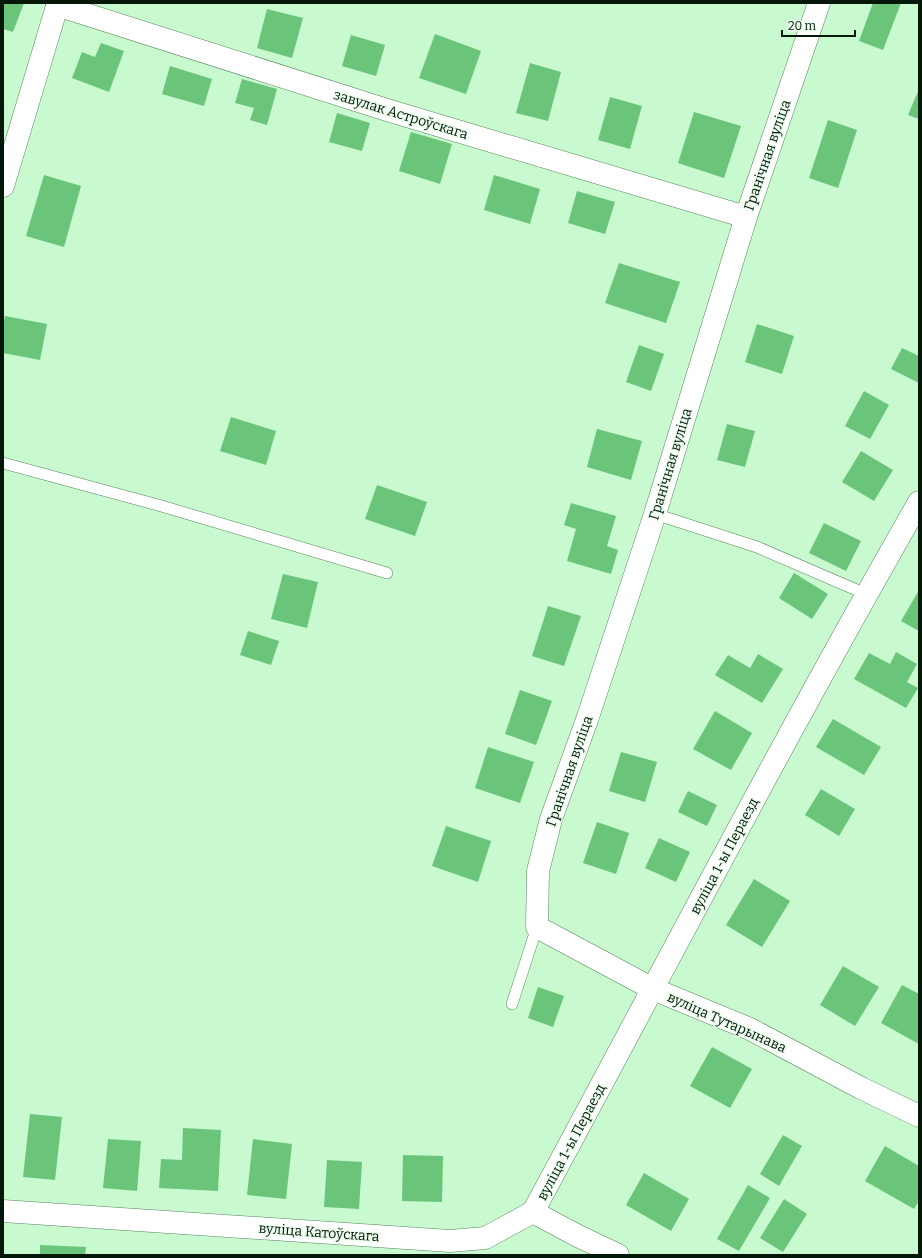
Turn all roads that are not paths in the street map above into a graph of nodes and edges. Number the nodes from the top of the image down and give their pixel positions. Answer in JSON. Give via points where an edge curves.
{"nodes":[{"id":1,"x":819,"y":3,"type":"edge"},
{"id":2,"x":58,"y":4,"type":"edge"},
{"id":3,"x":3,"y":186,"type":"edge"},
{"id":4,"x":746,"y":217,"type":"junction"},
{"id":5,"x":3,"y":463,"type":"edge"},
{"id":6,"x":919,"y":502,"type":"edge"},
{"id":7,"x":655,"y":514,"type":"junction"},
{"id":8,"x":387,"y":574,"type":"dead end"},
{"id":9,"x":866,"y":594,"type":"junction"},
{"id":10,"x":537,"y":927,"type":"junction"},
{"id":11,"x":654,"y":989,"type":"junction"},
{"id":12,"x":512,"y":1004,"type":"dead end"},
{"id":13,"x":919,"y":1116,"type":"edge"},
{"id":14,"x":3,"y":1211,"type":"edge"},
{"id":15,"x":533,"y":1212,"type":"junction"},
{"id":16,"x":618,"y":1255,"type":"edge"}],
"edges":[{"from":1,"to":4,"type":"street","name":"Гранічная вуліца"},
{"from":2,"to":3,"type":"street"},
{"from":2,"to":4,"type":"street","name":"завулак Астроўскага","via":[[387,110]]},
{"from":4,"to":7,"type":"street","name":"Гранічная вуліца"},
{"from":5,"to":8,"type":"lane","via":[[158,505]]},
{"from":6,"to":9,"type":"street","name":"вуліца 1-ы Пераезд"},
{"from":7,"to":9,"type":"lane","via":[[757,547]]},
{"from":7,"to":10,"type":"street","name":"Гранічная вуліца","via":[[588,717],[551,819],[538,870]]},
{"from":9,"to":11,"type":"street","name":"вуліца 1-ы Пераезд"},
{"from":10,"to":11,"type":"street","name":"вуліца Тутарынава"},
{"from":10,"to":12,"type":"lane"},
{"from":11,"to":13,"type":"street","name":"вуліца Тутарынава","via":[[750,1029],[860,1088]]},
{"from":11,"to":15,"type":"street","name":"вуліца 1-ы Пераезд"},
{"from":14,"to":15,"type":"street","name":"вуліца Катоўскага","via":[[450,1241],[485,1238]]},
{"from":15,"to":16,"type":"street"}]}
